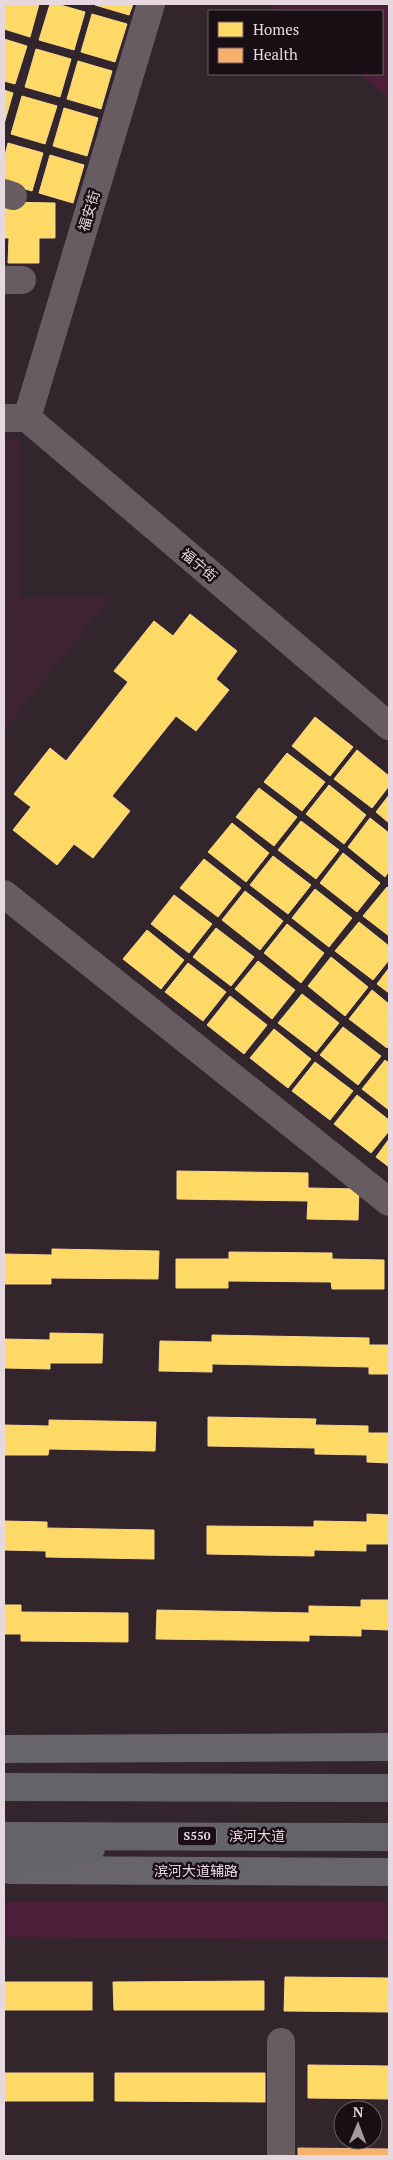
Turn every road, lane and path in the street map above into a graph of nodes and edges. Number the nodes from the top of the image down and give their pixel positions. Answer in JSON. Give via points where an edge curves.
{"nodes":[{"id":1,"x":152,"y":4,"type":"edge"},
{"id":2,"x":15,"y":418,"type":"edge"},
{"id":3,"x":389,"y":726,"type":"edge"},
{"id":4,"x":4,"y":894,"type":"edge"},
{"id":5,"x":389,"y":1202,"type":"edge"},
{"id":6,"x":389,"y":1747,"type":"edge"},
{"id":7,"x":4,"y":1749,"type":"edge"},
{"id":8,"x":4,"y":1787,"type":"edge"},
{"id":9,"x":389,"y":1788,"type":"edge"},
{"id":10,"x":4,"y":1836,"type":"edge"},
{"id":11,"x":175,"y":1836,"type":"junction"},
{"id":12,"x":389,"y":1837,"type":"edge"},
{"id":13,"x":4,"y":1863,"type":"edge"},
{"id":14,"x":4,"y":1870,"type":"edge"},
{"id":15,"x":389,"y":1872,"type":"edge"},
{"id":16,"x":281,"y":2042,"type":"dead end"},
{"id":17,"x":281,"y":2156,"type":"edge"}],
"edges":[{"from":1,"to":2,"type":"street","name":"福安街"},
{"from":2,"to":3,"type":"street","name":"福宁街"},
{"from":4,"to":5,"type":"street"},
{"from":6,"to":7,"type":"main road"},
{"from":8,"to":9,"type":"highway"},
{"from":10,"to":11,"type":"highway","name":"滨河大道","number":"S550"},
{"from":11,"to":12,"type":"highway","name":"滨河大道","number":"S550"},
{"from":11,"to":13,"type":"highway"},
{"from":14,"to":15,"type":"main road","name":"滨河大道辅路"},
{"from":16,"to":17,"type":"street"}]}
